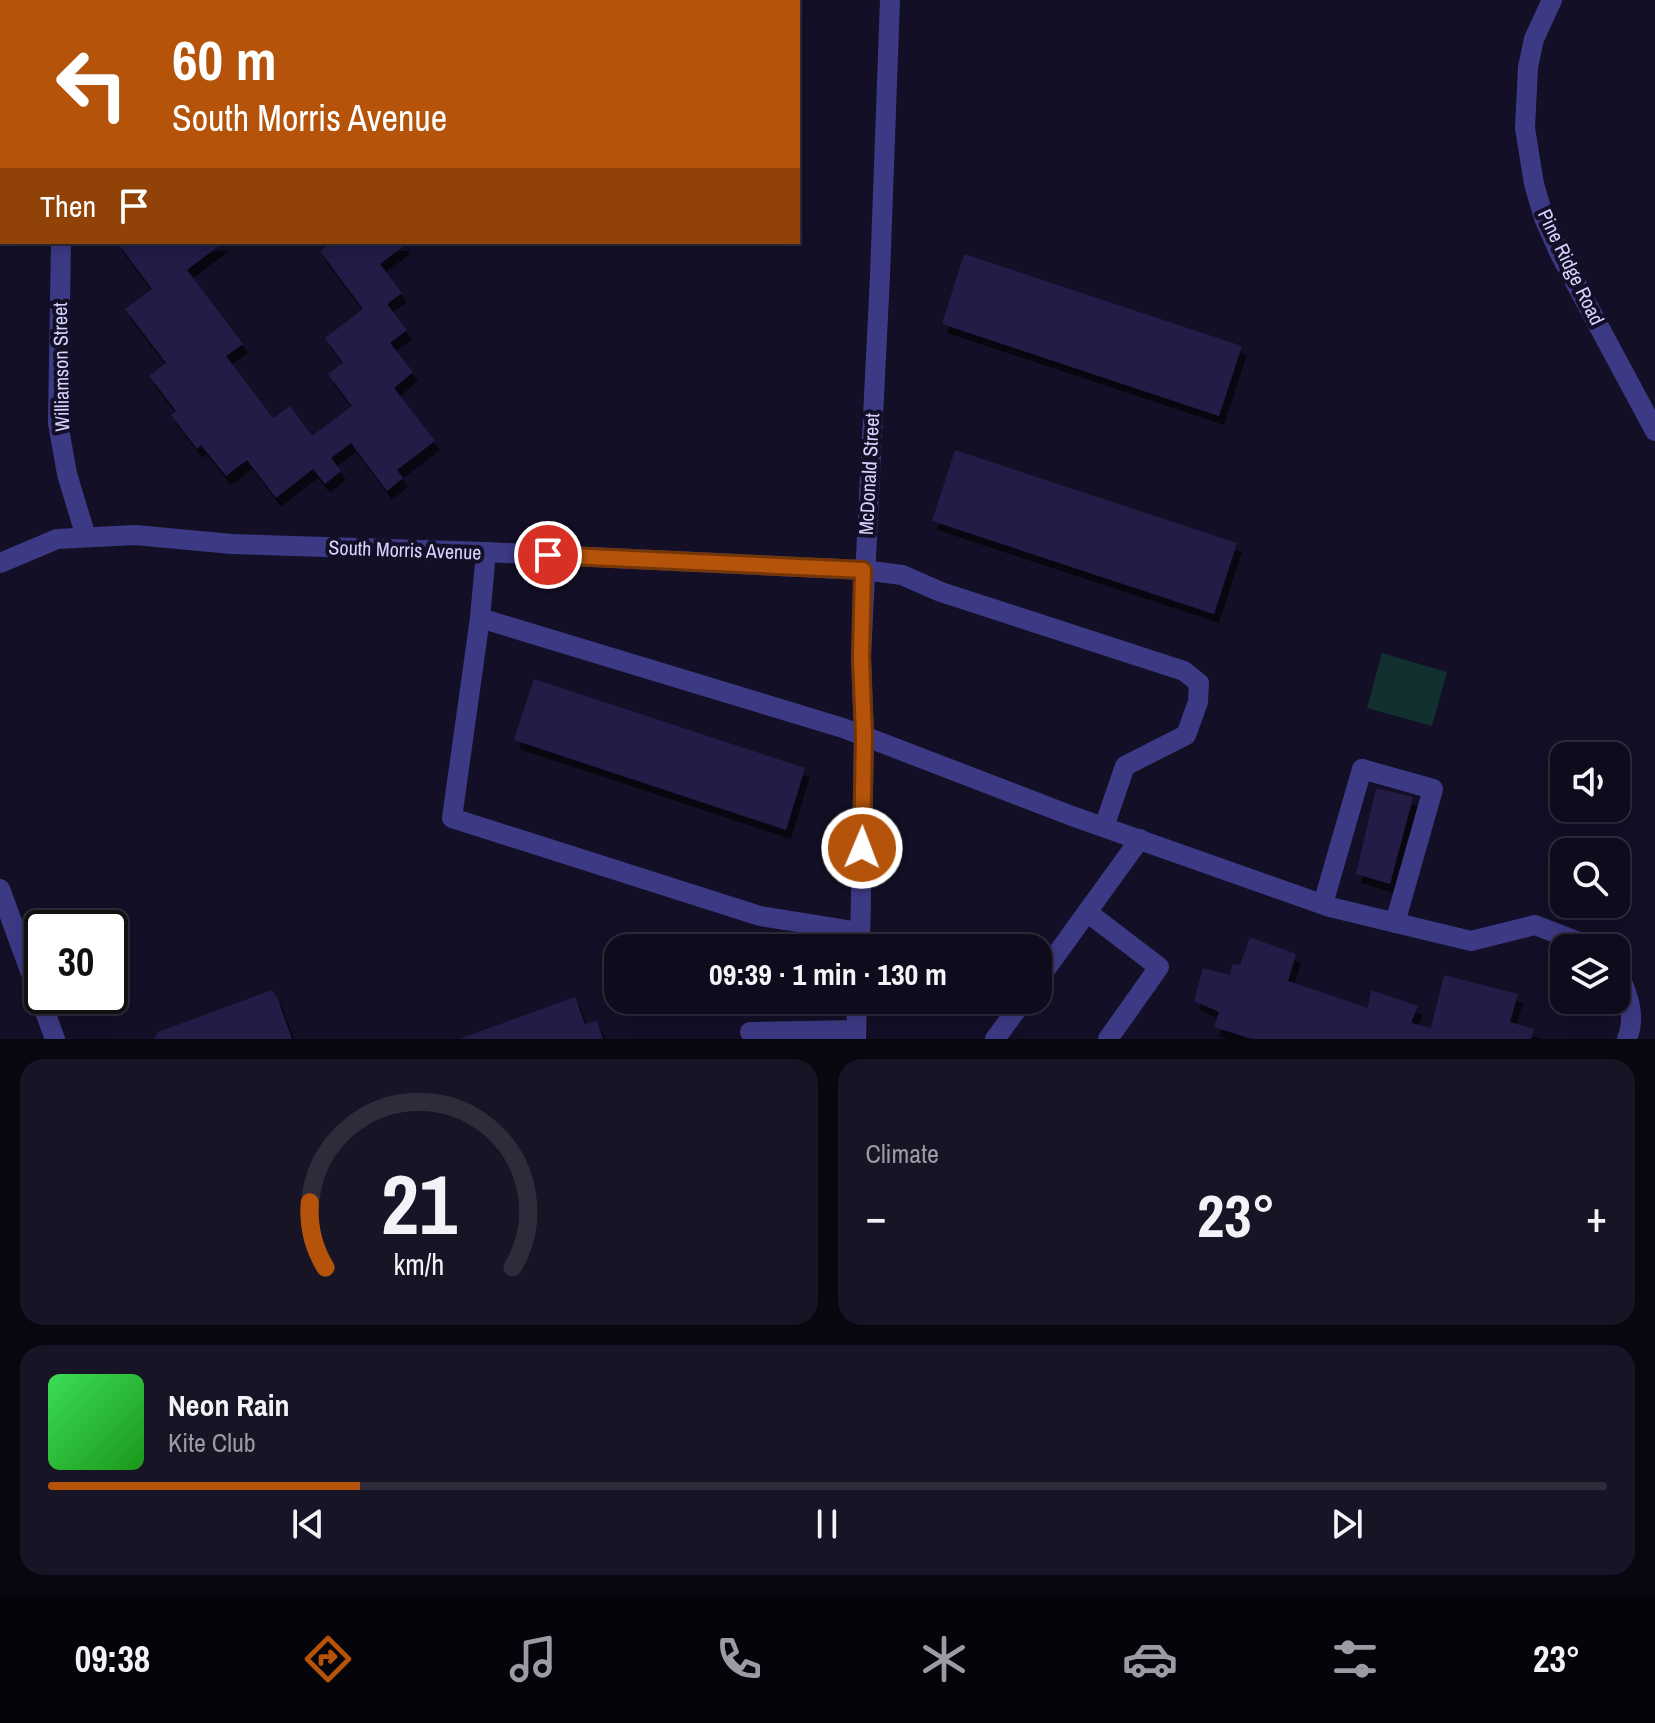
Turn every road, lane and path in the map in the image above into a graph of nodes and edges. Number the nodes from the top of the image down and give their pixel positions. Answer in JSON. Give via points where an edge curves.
{"nodes":[{"id":1,"x":890,"y":0,"type":"edge"},
{"id":2,"x":1548,"y":1,"type":"edge"},
{"id":3,"x":61,"y":244,"type":"edge"},
{"id":4,"x":1655,"y":431,"type":"edge"},
{"id":5,"x":86,"y":537,"type":"junction"},
{"id":6,"x":486,"y":552,"type":"junction"},
{"id":7,"x":0,"y":563,"type":"edge"},
{"id":8,"x":863,"y":570,"type":"junction"},
{"id":9,"x":480,"y":618,"type":"junction"},
{"id":10,"x":864,"y":736,"type":"junction"},
{"id":11,"x":1104,"y":827,"type":"junction"},
{"id":12,"x":1140,"y":839,"type":"junction"},
{"id":13,"x":0,"y":889,"type":"edge"},
{"id":14,"x":1323,"y":904,"type":"junction"},
{"id":15,"x":1087,"y":912,"type":"junction"},
{"id":16,"x":1395,"y":923,"type":"junction"},
{"id":17,"x":835,"y":934,"type":"edge"},
{"id":18,"x":860,"y":934,"type":"edge"},
{"id":19,"x":1558,"y":934,"type":"edge"},
{"id":20,"x":1052,"y":961,"type":"edge"},
{"id":21,"x":1630,"y":1006,"type":"edge"},
{"id":22,"x":857,"y":1014,"type":"edge"},
{"id":23,"x":1014,"y":1014,"type":"edge"},
{"id":24,"x":750,"y":1032,"type":"dead end"},
{"id":25,"x":856,"y":1035,"type":"edge"},
{"id":26,"x":55,"y":1039,"type":"edge"},
{"id":27,"x":995,"y":1039,"type":"edge"},
{"id":28,"x":1108,"y":1039,"type":"edge"},
{"id":29,"x":1627,"y":1039,"type":"edge"}],
"edges":[{"from":1,"to":8,"type":"street","name":"McDonald Street"},
{"from":2,"to":4,"type":"street","name":"Pine Ridge Road","via":[[1528,67],[1525,128],[1534,184],[1560,254]]},
{"from":3,"to":5,"type":"street","name":"Williamson Street","via":[[58,423]]},
{"from":5,"to":6,"type":"street","name":"South Morris Avenue"},
{"from":5,"to":7,"type":"street","name":"South Morris Avenue","via":[[57,539]]},
{"from":6,"to":8,"type":"street","name":"South Morris Avenue"},
{"from":6,"to":9,"type":"street"},
{"from":8,"to":10,"type":"street","name":"McDonald Street"},
{"from":8,"to":11,"type":"street","name":"South Morris Avenue","via":[[902,575],[1184,671],[1199,683],[1186,735],[1125,766]]},
{"from":9,"to":10,"type":"street"},
{"from":9,"to":17,"type":"street","via":[[452,818],[760,916]]},
{"from":10,"to":11,"type":"street"},
{"from":10,"to":18,"type":"street","name":"McDonald Street"},
{"from":11,"to":12,"type":"street"},
{"from":12,"to":14,"type":"street"},
{"from":12,"to":15,"type":"street"},
{"from":13,"to":26,"type":"street"},
{"from":14,"to":16,"type":"street"},
{"from":14,"to":16,"type":"street","via":[[1362,769],[1433,789]]},
{"from":15,"to":20,"type":"street"},
{"from":15,"to":28,"type":"street","via":[[1159,967]]},
{"from":16,"to":19,"type":"street","via":[[1471,941],[1535,925]]},
{"from":21,"to":29,"type":"street","via":[[1633,1024]]},
{"from":22,"to":25,"type":"street"},
{"from":23,"to":27,"type":"street"},
{"from":24,"to":25,"type":"street"}]}
